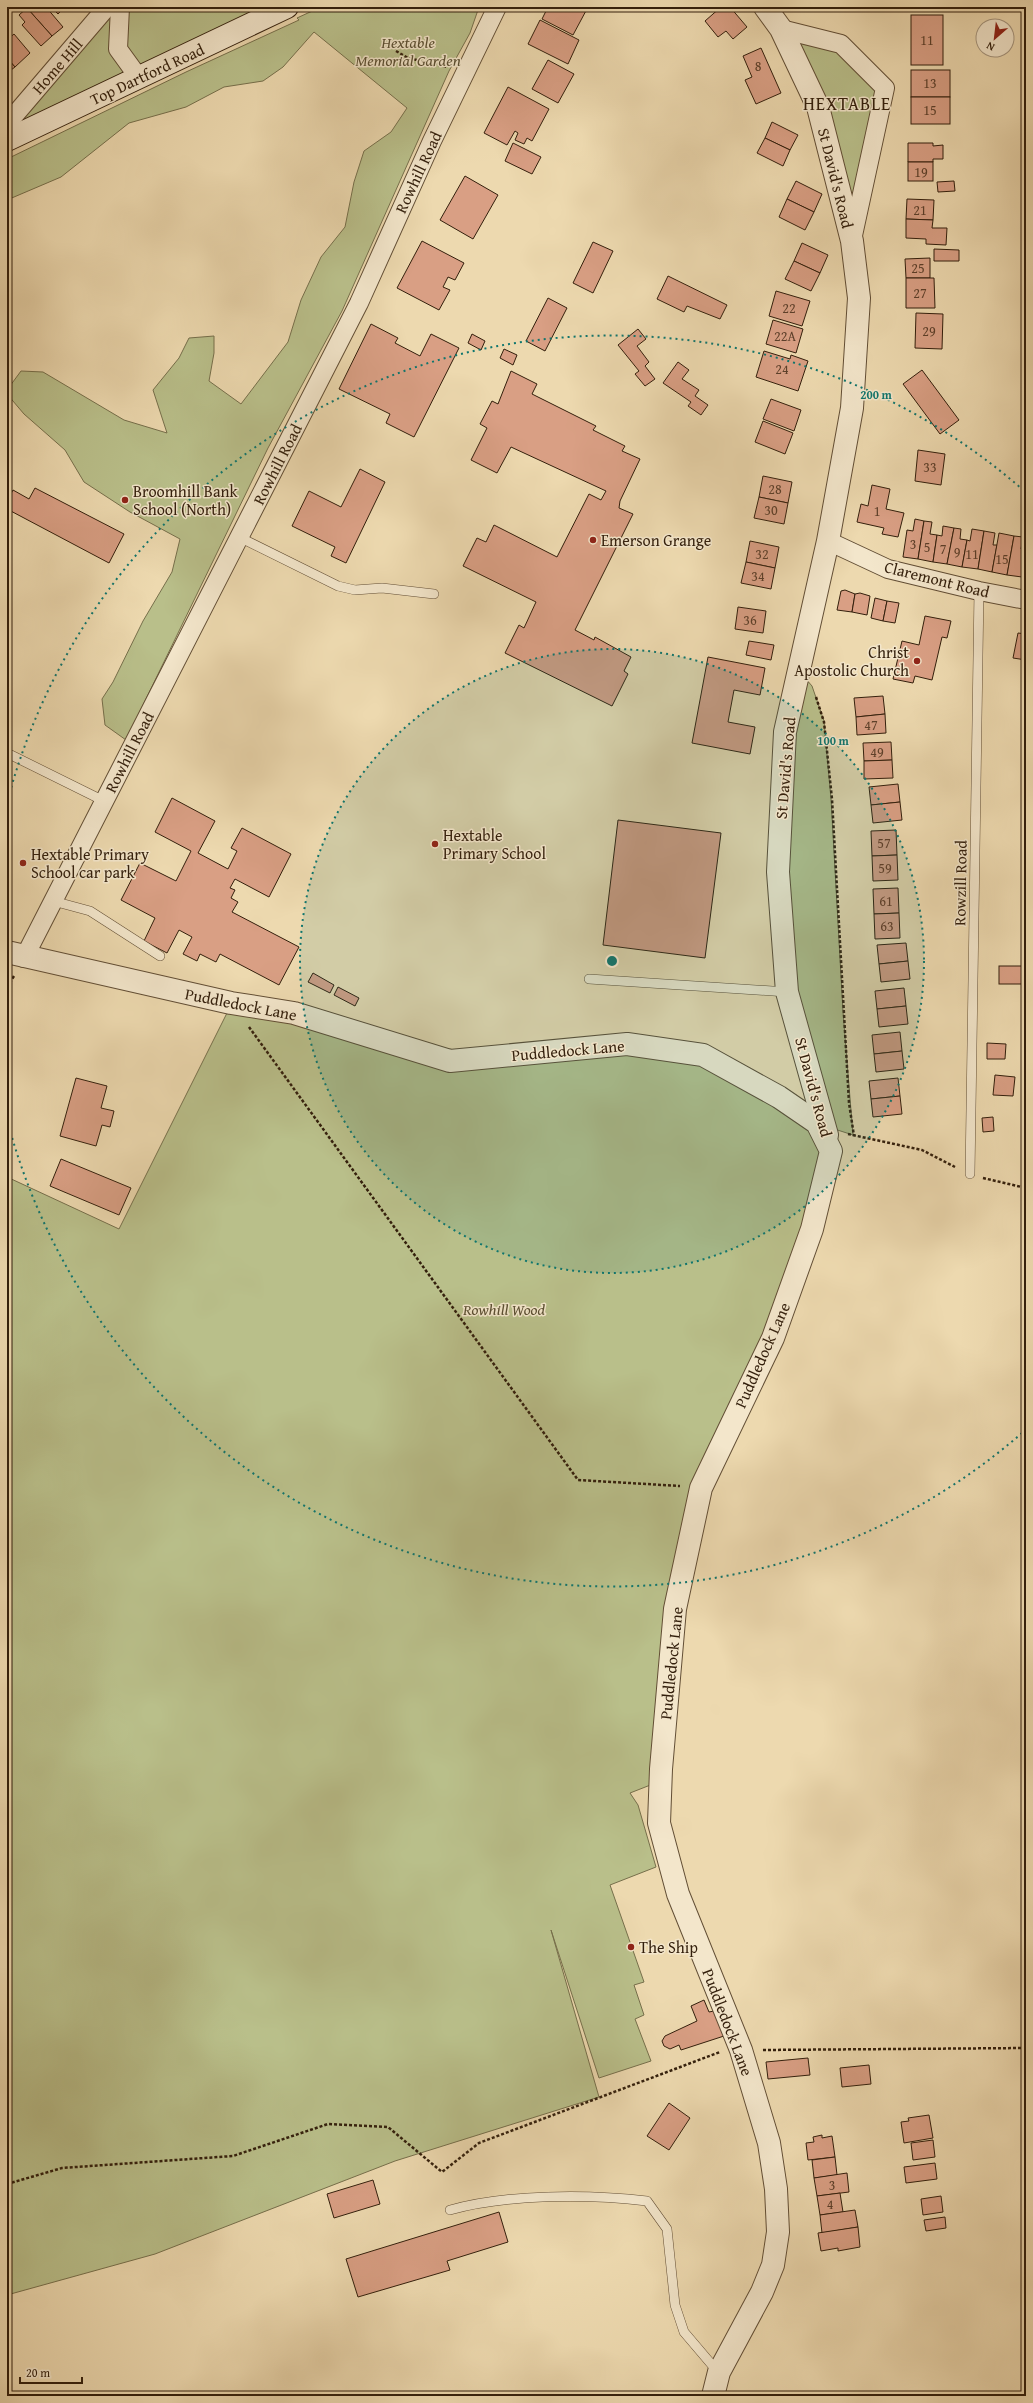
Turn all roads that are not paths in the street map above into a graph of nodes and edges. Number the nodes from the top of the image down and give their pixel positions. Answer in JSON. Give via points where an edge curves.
{"nodes":[{"id":1,"x":107,"y":7,"type":"edge"},
{"id":2,"x":120,"y":7,"type":"edge"},
{"id":3,"x":287,"y":7,"type":"edge"},
{"id":4,"x":497,"y":7,"type":"edge"},
{"id":5,"x":765,"y":7,"type":"edge"},
{"id":6,"x":781,"y":29,"type":"junction"},
{"id":7,"x":139,"y":78,"type":"junction"},
{"id":8,"x":7,"y":124,"type":"edge"},
{"id":9,"x":7,"y":140,"type":"edge"},
{"id":10,"x":852,"y":241,"type":"junction"},
{"id":11,"x":239,"y":537,"type":"junction"},
{"id":12,"x":828,"y":541,"type":"junction"},
{"id":13,"x":980,"y":591,"type":"junction"},
{"id":14,"x":434,"y":594,"type":"dead end"},
{"id":15,"x":1026,"y":600,"type":"edge"},
{"id":16,"x":7,"y":753,"type":"edge"},
{"id":17,"x":104,"y":801,"type":"junction"},
{"id":18,"x":53,"y":900,"type":"junction"},
{"id":19,"x":16,"y":955,"type":"edge"},
{"id":20,"x":160,"y":956,"type":"dead end"},
{"id":21,"x":589,"y":979,"type":"dead end"},
{"id":22,"x":787,"y":992,"type":"junction"},
{"id":23,"x":831,"y":1151,"type":"junction"},
{"id":24,"x":970,"y":1174,"type":"road end"},
{"id":25,"x":450,"y":2210,"type":"dead end"},
{"id":26,"x":719,"y":2372,"type":"junction"},
{"id":27,"x":713,"y":2396,"type":"edge"}],
"edges":[{"from":1,"to":8,"type":"street","name":"Home Hill"},
{"from":2,"to":7,"type":"street","via":[[118,48]]},
{"from":3,"to":7,"type":"street","name":"Top Dartford Road"},
{"from":4,"to":11,"type":"street","name":"Rowhill Road","via":[[358,302]]},
{"from":5,"to":6,"type":"street","name":"St David's Road"},
{"from":6,"to":10,"type":"street","name":"St David's Road","via":[[818,107]]},
{"from":6,"to":10,"type":"street","name":"St David's Road","via":[[841,44],[885,88]]},
{"from":7,"to":9,"type":"street","name":"Top Dartford Road"},
{"from":10,"to":12,"type":"street","name":"St David's Road","via":[[860,298],[853,396]]},
{"from":11,"to":14,"type":"lane","via":[[338,586],[355,590],[388,589]]},
{"from":11,"to":17,"type":"street","name":"Rowhill Road"},
{"from":12,"to":13,"type":"street","name":"Claremont Road","via":[[888,569]]},
{"from":12,"to":22,"type":"street","name":"St David's Road","via":[[785,732],[778,872]]},
{"from":13,"to":15,"type":"street","name":"Claremont Road"},
{"from":13,"to":24,"type":"lane","name":"Rowzill Road"},
{"from":16,"to":17,"type":"lane"},
{"from":17,"to":18,"type":"street","name":"Rowhill Road"},
{"from":18,"to":19,"type":"street","name":"Rowhill Road"},
{"from":18,"to":20,"type":"lane","via":[[90,911]]},
{"from":19,"to":23,"type":"street","name":"Puddledock Lane","via":[[231,1003],[294,1013],[450,1061],[627,1044],[703,1055],[779,1097],[817,1122]]},
{"from":21,"to":22,"type":"lane"},
{"from":22,"to":23,"type":"street","name":"St David's Road"},
{"from":23,"to":26,"type":"street","name":"Puddledock Lane","via":[[812,1229],[773,1338],[701,1488],[675,1609],[661,1769],[659,1823],[678,1894],[741,2050],[769,2143],[776,2189],[778,2232],[773,2265],[762,2292]]},
{"from":25,"to":26,"type":"lane","via":[[473,2203],[543,2198],[616,2197],[647,2201],[667,2229],[675,2306],[684,2332]]},
{"from":26,"to":27,"type":"street","name":"Puddledock Lane"}]}
